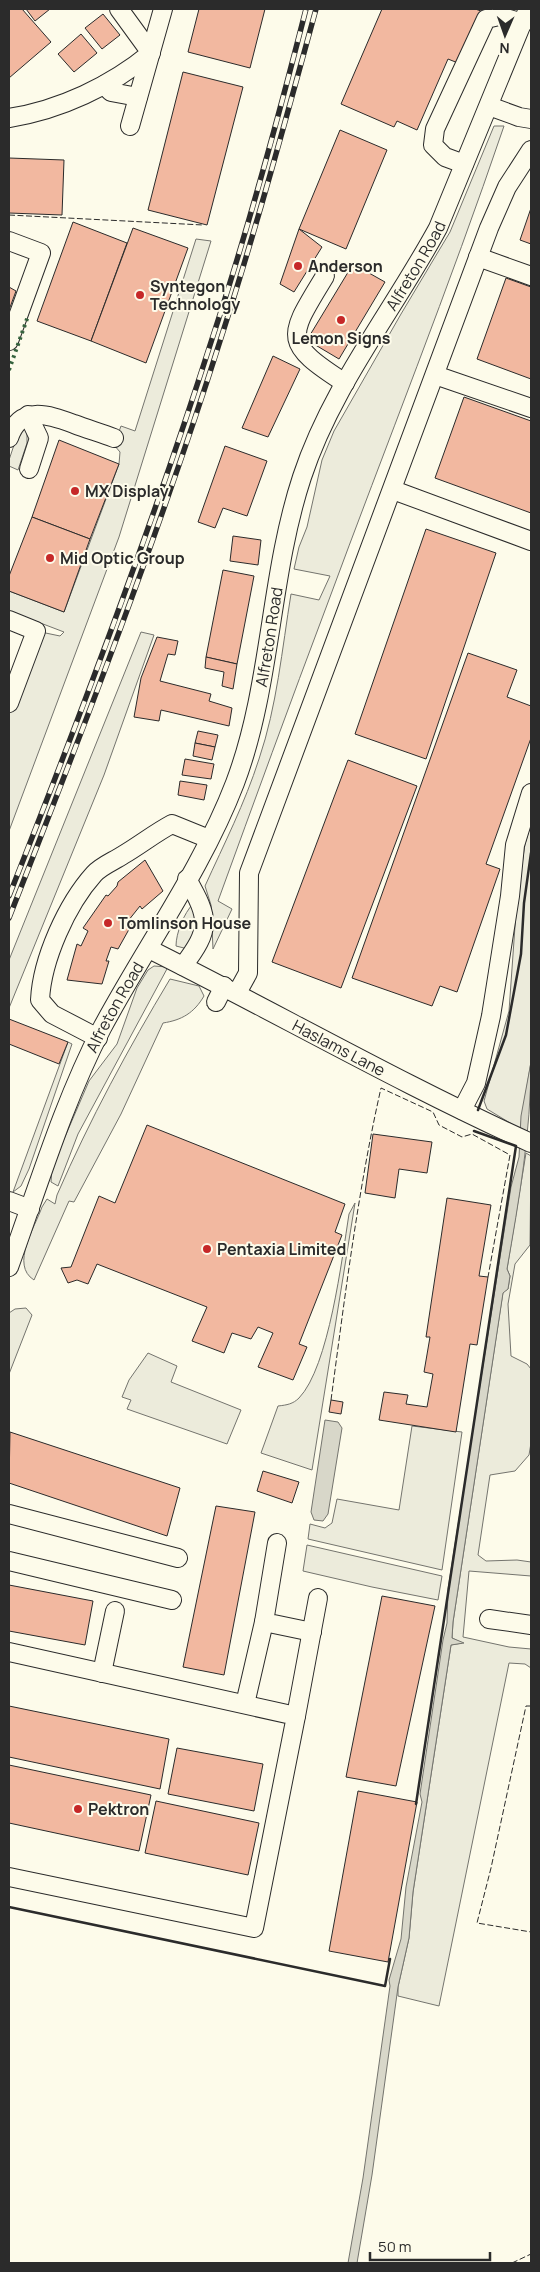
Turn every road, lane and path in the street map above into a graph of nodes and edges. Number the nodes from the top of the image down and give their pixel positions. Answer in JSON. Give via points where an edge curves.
{"nodes":[{"id":1,"x":118,"y":9,"type":"edge"},
{"id":2,"x":163,"y":9,"type":"edge"},
{"id":3,"x":526,"y":16,"type":"edge"},
{"id":4,"x":151,"y":53,"type":"junction"},
{"id":5,"x":104,"y":85,"type":"junction"},
{"id":6,"x":138,"y":97,"type":"junction"},
{"id":7,"x":489,"y":106,"type":"junction"},
{"id":8,"x":9,"y":118,"type":"edge"},
{"id":9,"x":531,"y":119,"type":"edge"},
{"id":10,"x":130,"y":126,"type":"dead end"},
{"id":11,"x":531,"y":150,"type":"edge"},
{"id":12,"x":464,"y":164,"type":"junction"},
{"id":13,"x":9,"y":241,"type":"edge"},
{"id":14,"x":478,"y":257,"type":"junction"},
{"id":15,"x":325,"y":276,"type":"dead end"},
{"id":16,"x":531,"y":276,"type":"edge"},
{"id":17,"x":9,"y":341,"type":"edge"},
{"id":18,"x":436,"y":375,"type":"junction"},
{"id":19,"x":345,"y":383,"type":"junction"},
{"id":20,"x":531,"y":408,"type":"edge"},
{"id":21,"x":28,"y":415,"type":"junction"},
{"id":22,"x":9,"y":438,"type":"edge"},
{"id":23,"x":114,"y":438,"type":"dead end"},
{"id":24,"x":29,"y":469,"type":"dead end"},
{"id":25,"x":393,"y":490,"type":"junction"},
{"id":26,"x":531,"y":541,"type":"edge"},
{"id":27,"x":9,"y":620,"type":"edge"},
{"id":28,"x":9,"y":703,"type":"edge"},
{"id":29,"x":531,"y":793,"type":"edge"},
{"id":30,"x":209,"y":839,"type":"junction"},
{"id":31,"x":187,"y":879,"type":"junction"},
{"id":32,"x":149,"y":949,"type":"junction"},
{"id":33,"x":183,"y":966,"type":"junction"},
{"id":34,"x":230,"y":990,"type":"junction"},
{"id":35,"x":216,"y":1002,"type":"dead end"},
{"id":36,"x":98,"y":1038,"type":"junction"},
{"id":37,"x":462,"y":1110,"type":"junction"},
{"id":38,"x":531,"y":1143,"type":"edge"},
{"id":39,"x":9,"y":1201,"type":"edge"},
{"id":40,"x":30,"y":1209,"type":"junction"},
{"id":41,"x":9,"y":1267,"type":"edge"},
{"id":42,"x":9,"y":1514,"type":"edge"},
{"id":43,"x":277,"y":1543,"type":"dead end"},
{"id":44,"x":178,"y":1558,"type":"dead end"},
{"id":45,"x":9,"y":1561,"type":"edge"},
{"id":46,"x":318,"y":1598,"type":"dead end"},
{"id":47,"x":172,"y":1600,"type":"dead end"},
{"id":48,"x":116,"y":1611,"type":"dead end"},
{"id":49,"x":489,"y":1619,"type":"dead end"},
{"id":50,"x":264,"y":1622,"type":"junction"},
{"id":51,"x":531,"y":1625,"type":"edge"},
{"id":52,"x":312,"y":1632,"type":"junction"},
{"id":53,"x":9,"y":1652,"type":"edge"},
{"id":54,"x":102,"y":1673,"type":"junction"},
{"id":55,"x":245,"y":1704,"type":"junction"},
{"id":56,"x":296,"y":1716,"type":"junction"},
{"id":57,"x":9,"y":1878,"type":"edge"}],
"edges":[{"from":1,"to":4,"type":"street"},
{"from":2,"to":4,"type":"street"},
{"from":3,"to":7,"type":"street","name":"Alfreton Road"},
{"from":3,"to":12,"type":"street","via":[[486,19],[435,129],[432,145],[437,151]]},
{"from":4,"to":5,"type":"street"},
{"from":4,"to":6,"type":"street"},
{"from":5,"to":6,"type":"street","via":[[111,92]]},
{"from":5,"to":8,"type":"street","via":[[75,99]]},
{"from":6,"to":10,"type":"street"},
{"from":7,"to":9,"type":"street"},
{"from":7,"to":12,"type":"street","name":"Alfreton Road"},
{"from":11,"to":14,"type":"street","via":[[508,187]]},
{"from":12,"to":19,"type":"street","name":"Alfreton Road","via":[[438,228]]},
{"from":13,"to":17,"type":"street","via":[[41,253]]},
{"from":14,"to":16,"type":"street"},
{"from":14,"to":18,"type":"street"},
{"from":15,"to":19,"type":"street","via":[[302,314],[296,334],[305,356]]},
{"from":18,"to":20,"type":"street"},
{"from":18,"to":25,"type":"street"},
{"from":19,"to":30,"type":"street","name":"Alfreton Road","via":[[314,442],[302,477],[282,549],[250,740],[235,784]]},
{"from":21,"to":22,"type":"street","via":[[20,420]]},
{"from":21,"to":23,"type":"street","via":[[48,414]]},
{"from":21,"to":24,"type":"street","via":[[39,438]]},
{"from":25,"to":26,"type":"street"},
{"from":25,"to":34,"type":"street","via":[[249,873],[248,973]]},
{"from":27,"to":28,"type":"street","via":[[36,631]]},
{"from":29,"to":37,"type":"street","via":[[515,845],[491,1016],[476,1083]]},
{"from":30,"to":31,"type":"street","name":"Alfreton Road"},
{"from":30,"to":36,"type":"street","via":[[172,824],[95,873],[62,924],[47,964],[40,1000],[52,1014]]},
{"from":31,"to":32,"type":"street","name":"Alfreton Road"},
{"from":31,"to":33,"type":"street","via":[[204,918],[204,933]]},
{"from":32,"to":33,"type":"street","name":"Haslams Lane"},
{"from":32,"to":36,"type":"street","name":"Alfreton Road"},
{"from":33,"to":34,"type":"street","name":"Haslams Lane"},
{"from":34,"to":35,"type":"street"},
{"from":34,"to":37,"type":"street","name":"Haslams Lane"},
{"from":36,"to":40,"type":"street","name":"Alfreton Road","via":[[73,1093]]},
{"from":37,"to":38,"type":"street","name":"Haslams Lane"},
{"from":39,"to":40,"type":"street"},
{"from":40,"to":41,"type":"street","name":"Alfreton Road"},
{"from":42,"to":44,"type":"street"},
{"from":43,"to":50,"type":"street"},
{"from":45,"to":47,"type":"street"},
{"from":46,"to":52,"type":"street"},
{"from":48,"to":54,"type":"street"},
{"from":49,"to":51,"type":"street"},
{"from":50,"to":52,"type":"street"},
{"from":50,"to":55,"type":"street"},
{"from":52,"to":56,"type":"street"},
{"from":53,"to":54,"type":"street"},
{"from":54,"to":55,"type":"street"},
{"from":55,"to":56,"type":"street"},
{"from":56,"to":57,"type":"street","via":[[254,1928]]}]}
